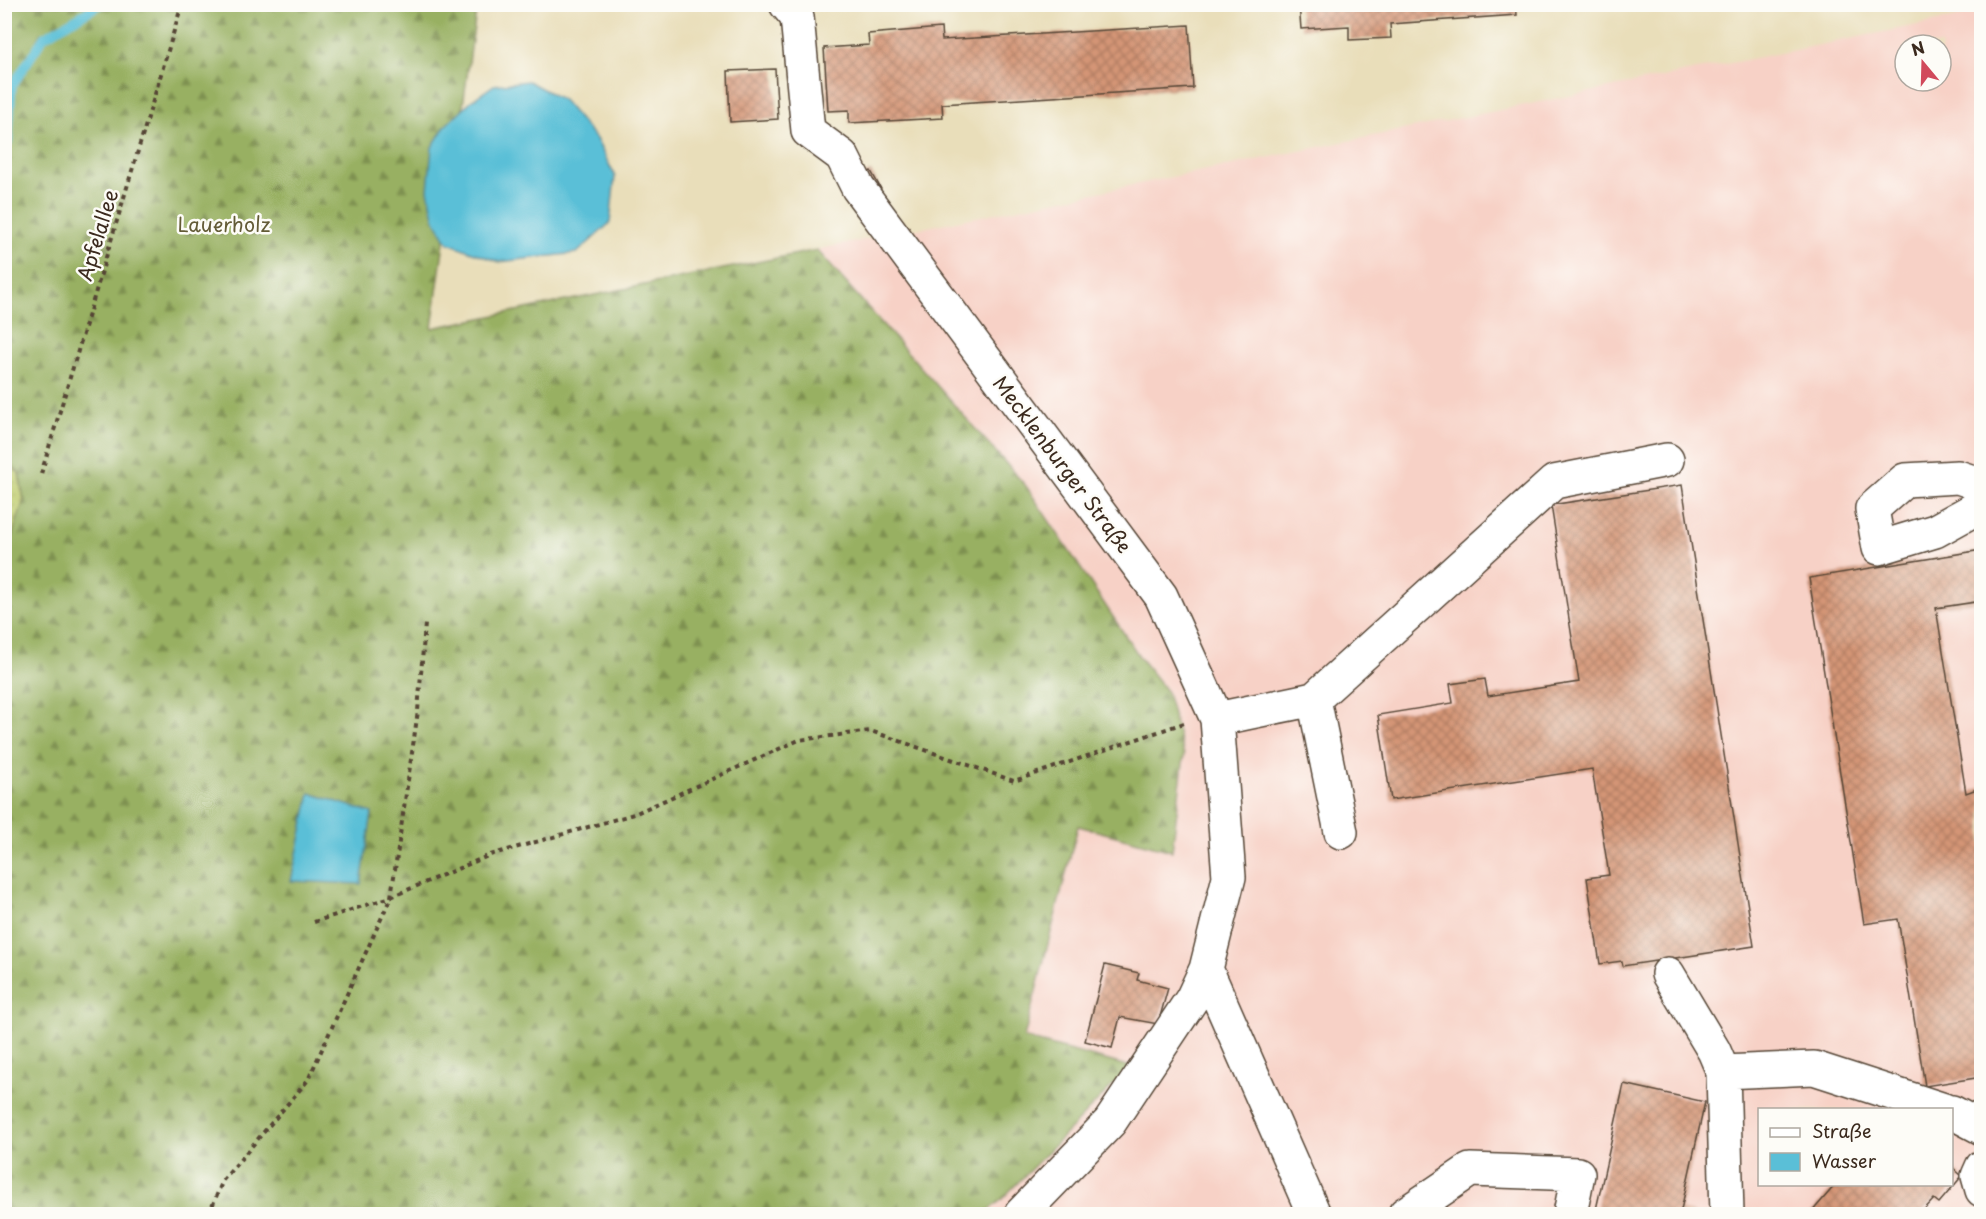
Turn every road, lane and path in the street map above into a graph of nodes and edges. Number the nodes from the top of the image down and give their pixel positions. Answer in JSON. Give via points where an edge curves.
{"nodes":[{"id":1,"x":182,"y":4,"type":"edge"},
{"id":2,"x":786,"y":4,"type":"edge"},
{"id":3,"x":1667,"y":460,"type":"dead end"},
{"id":4,"x":40,"y":474,"type":"dead end"},
{"id":5,"x":1982,"y":485,"type":"edge"},
{"id":6,"x":1982,"y":505,"type":"edge"},
{"id":7,"x":424,"y":624,"type":"dead end"},
{"id":8,"x":1314,"y":699,"type":"junction"},
{"id":9,"x":1217,"y":719,"type":"junction"},
{"id":10,"x":1341,"y":832,"type":"dead end"},
{"id":11,"x":391,"y":897,"type":"junction"},
{"id":12,"x":314,"y":922,"type":"dead end"},
{"id":13,"x":1206,"y":969,"type":"junction"},
{"id":14,"x":1668,"y":974,"type":"dead end"},
{"id":15,"x":1723,"y":1072,"type":"junction"},
{"id":16,"x":1938,"y":1108,"type":"edge"},
{"id":17,"x":1953,"y":1113,"type":"edge"},
{"id":18,"x":1982,"y":1128,"type":"edge"},
{"id":19,"x":1982,"y":1167,"type":"edge"},
{"id":20,"x":1982,"y":1190,"type":"edge"},
{"id":21,"x":209,"y":1215,"type":"edge"},
{"id":22,"x":1021,"y":1215,"type":"edge"},
{"id":23,"x":1314,"y":1215,"type":"edge"},
{"id":24,"x":1405,"y":1215,"type":"edge"},
{"id":25,"x":1570,"y":1215,"type":"edge"},
{"id":26,"x":1727,"y":1215,"type":"edge"}],
"edges":[{"from":1,"to":4,"type":"path","name":"Apfelallee"},
{"from":2,"to":9,"type":"street","name":"Mecklenburger Straße","via":[[797,17],[808,131],[842,156],[858,188],[1161,596]]},
{"from":3,"to":8,"type":"street","via":[[1554,482]]},
{"from":5,"to":6,"type":"street","via":[[1958,477],[1905,480],[1872,509],[1879,548],[1935,531]]},
{"from":7,"to":11,"type":"path","via":[[418,711]]},
{"from":8,"to":9,"type":"street"},
{"from":8,"to":10,"type":"street"},
{"from":9,"to":11,"type":"path","via":[[1188,721],[1014,781],[872,731],[799,740],[634,814],[490,855]]},
{"from":9,"to":13,"type":"street","name":"Mecklenburger Straße","via":[[1229,877]]},
{"from":11,"to":12,"type":"path"},
{"from":11,"to":21,"type":"path","via":[[308,1080],[223,1180]]},
{"from":13,"to":22,"type":"street","name":"Mecklenburger Straße","via":[[1192,999],[1110,1122]]},
{"from":13,"to":23,"type":"street"},
{"from":14,"to":15,"type":"street"},
{"from":15,"to":16,"type":"street","via":[[1814,1068]]},
{"from":15,"to":26,"type":"street"},
{"from":17,"to":18,"type":"street"},
{"from":19,"to":20,"type":"street","via":[[1978,1176]]},
{"from":24,"to":25,"type":"street","via":[[1470,1170],[1578,1174]]}]}
